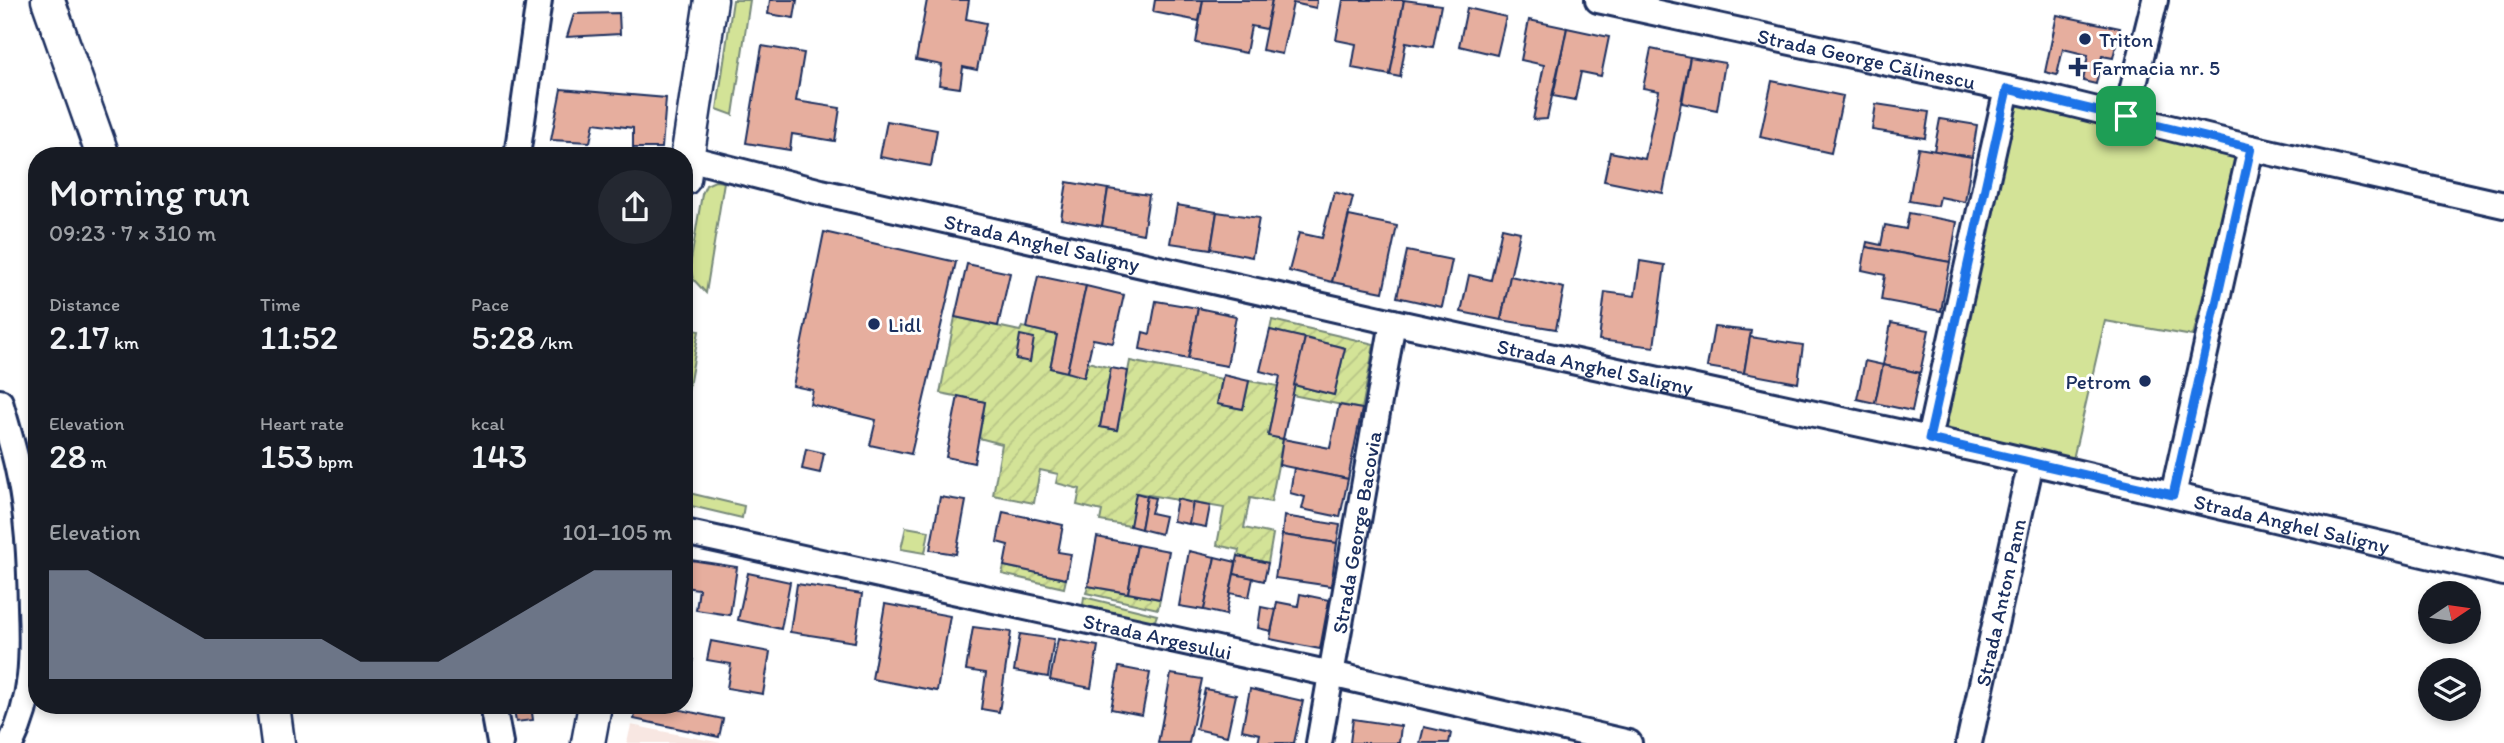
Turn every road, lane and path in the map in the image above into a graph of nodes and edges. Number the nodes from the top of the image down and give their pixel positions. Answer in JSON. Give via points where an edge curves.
{"nodes":[{"id":1,"x":48,"y":0,"type":"edge"},
{"id":2,"x":539,"y":0,"type":"edge"},
{"id":3,"x":711,"y":0,"type":"edge"},
{"id":4,"x":1598,"y":0,"type":"edge"},
{"id":5,"x":2155,"y":0,"type":"edge"},
{"id":6,"x":2007,"y":89,"type":"junction"},
{"id":7,"x":2126,"y":116,"type":"junction"},
{"id":8,"x":100,"y":147,"type":"edge"},
{"id":9,"x":518,"y":147,"type":"edge"},
{"id":10,"x":689,"y":147,"type":"edge"},
{"id":11,"x":2251,"y":148,"type":"junction"},
{"id":12,"x":693,"y":170,"type":"edge"},
{"id":13,"x":2504,"y":205,"type":"edge"},
{"id":14,"x":1393,"y":322,"type":"junction"},
{"id":15,"x":0,"y":402,"type":"edge"},
{"id":16,"x":1929,"y":439,"type":"junction"},
{"id":17,"x":2031,"y":462,"type":"junction"},
{"id":18,"x":2173,"y":495,"type":"junction"},
{"id":19,"x":28,"y":531,"type":"edge"},
{"id":20,"x":693,"y":534,"type":"edge"},
{"id":21,"x":2504,"y":573,"type":"edge"},
{"id":22,"x":1331,"y":674,"type":"junction"},
{"id":23,"x":28,"y":695,"type":"edge"},
{"id":24,"x":274,"y":714,"type":"edge"},
{"id":25,"x":495,"y":714,"type":"edge"},
{"id":26,"x":593,"y":714,"type":"edge"},
{"id":27,"x":13,"y":738,"type":"edge"},
{"id":28,"x":278,"y":743,"type":"edge"},
{"id":29,"x":500,"y":743,"type":"edge"},
{"id":30,"x":588,"y":743,"type":"edge"},
{"id":31,"x":1319,"y":743,"type":"edge"},
{"id":32,"x":1629,"y":743,"type":"edge"},
{"id":33,"x":1969,"y":743,"type":"edge"}],
"edges":[{"from":1,"to":8,"type":"main road"},
{"from":2,"to":9,"type":"street"},
{"from":3,"to":10,"type":"main road"},
{"from":4,"to":6,"type":"street","name":"Strada George Călinescu"},
{"from":5,"to":7,"type":"street"},
{"from":6,"to":7,"type":"street","name":"Strada George Călinescu"},
{"from":6,"to":16,"type":"street"},
{"from":7,"to":11,"type":"street","name":"Strada George Călinescu"},
{"from":11,"to":13,"type":"street","name":"Strada George Călinescu"},
{"from":11,"to":18,"type":"street"},
{"from":12,"to":14,"type":"street","name":"Strada Anghel Saligny","via":[[821,192]]},
{"from":14,"to":16,"type":"street","name":"Strada Anghel Saligny"},
{"from":14,"to":22,"type":"street","name":"Strada George Bacovia"},
{"from":15,"to":19,"type":"street","via":[[19,470]]},
{"from":16,"to":17,"type":"street","name":"Strada Anghel Saligny"},
{"from":17,"to":18,"type":"street","name":"Strada Anghel Saligny"},
{"from":17,"to":33,"type":"street","name":"Strada Anton Pann"},
{"from":18,"to":21,"type":"street","name":"Strada Anghel Saligny"},
{"from":20,"to":22,"type":"street","name":"Strada Argeșului"},
{"from":22,"to":31,"type":"street","name":"Strada George Bacovia"},
{"from":22,"to":32,"type":"street","name":"Strada Argeșului"},
{"from":23,"to":27,"type":"street"},
{"from":24,"to":28,"type":"main road"},
{"from":25,"to":29,"type":"street"},
{"from":26,"to":30,"type":"main road"}]}
